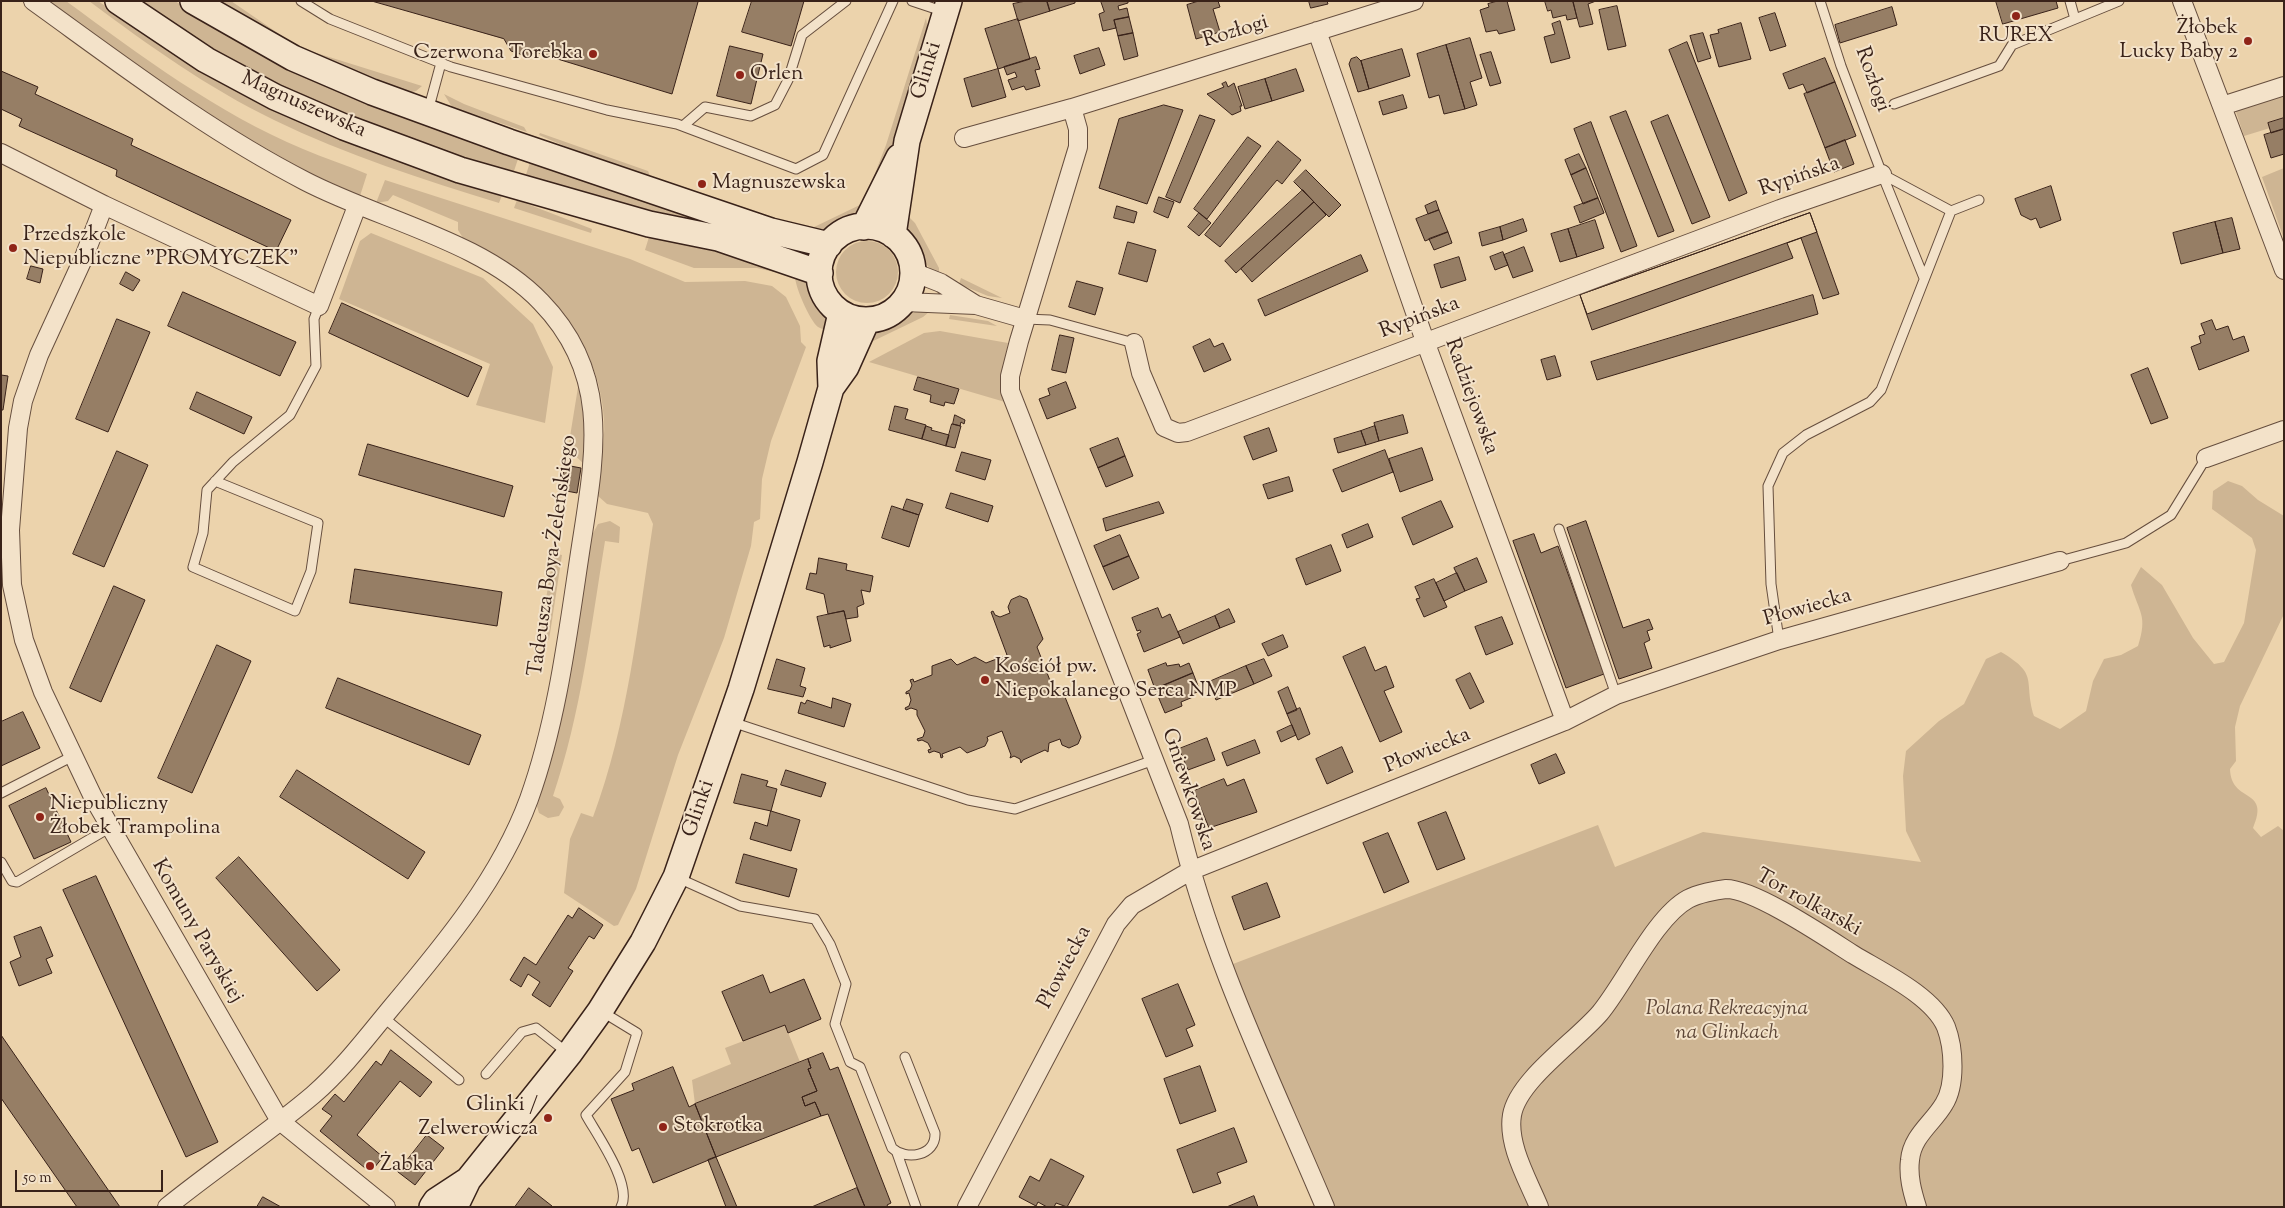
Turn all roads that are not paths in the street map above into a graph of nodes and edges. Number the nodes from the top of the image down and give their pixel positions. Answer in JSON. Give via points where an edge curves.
{"nodes":[{"id":1,"x":34,"y":1,"type":"edge"},
{"id":2,"x":118,"y":1,"type":"edge"},
{"id":3,"x":193,"y":1,"type":"edge"},
{"id":4,"x":301,"y":1,"type":"edge"},
{"id":5,"x":846,"y":1,"type":"edge"},
{"id":6,"x":893,"y":1,"type":"edge"},
{"id":7,"x":912,"y":1,"type":"edge"},
{"id":8,"x":1414,"y":1,"type":"edge"},
{"id":9,"x":1820,"y":1,"type":"edge"},
{"id":10,"x":2070,"y":1,"type":"edge"},
{"id":11,"x":2119,"y":1,"type":"edge"},
{"id":12,"x":2182,"y":1,"type":"edge"},
{"id":13,"x":947,"y":7,"type":"edge"},
{"id":14,"x":2075,"y":19,"type":"junction"},
{"id":15,"x":1317,"y":31,"type":"junction"},
{"id":16,"x":441,"y":63,"type":"junction"},
{"id":17,"x":2284,"y":86,"type":"edge"},
{"id":18,"x":1894,"y":104,"type":"dead end"},
{"id":19,"x":2222,"y":106,"type":"junction"},
{"id":20,"x":1072,"y":108,"type":"junction"},
{"id":21,"x":428,"y":111,"type":"junction"},
{"id":22,"x":683,"y":126,"type":"junction"},
{"id":23,"x":964,"y":138,"type":"dead end"},
{"id":24,"x":907,"y":141,"type":"junction"},
{"id":25,"x":1,"y":153,"type":"edge"},
{"id":26,"x":1882,"y":174,"type":"junction"},
{"id":27,"x":1979,"y":200,"type":"dead end"},
{"id":28,"x":104,"y":205,"type":"junction"},
{"id":29,"x":357,"y":206,"type":"junction"},
{"id":30,"x":1951,"y":211,"type":"junction"},
{"id":31,"x":864,"y":227,"type":"junction"},
{"id":32,"x":893,"y":235,"type":"junction"},
{"id":33,"x":829,"y":245,"type":"junction"},
{"id":34,"x":2284,"y":270,"type":"edge"},
{"id":35,"x":913,"y":272,"type":"junction"},
{"id":36,"x":820,"y":273,"type":"junction"},
{"id":37,"x":1924,"y":278,"type":"junction"},
{"id":38,"x":904,"y":302,"type":"junction"},
{"id":39,"x":976,"y":305,"type":"junction"},
{"id":40,"x":319,"y":306,"type":"junction"},
{"id":41,"x":842,"y":313,"type":"junction"},
{"id":42,"x":1025,"y":319,"type":"junction"},
{"id":43,"x":867,"y":320,"type":"junction"},
{"id":44,"x":1425,"y":341,"type":"junction"},
{"id":45,"x":1134,"y":343,"type":"joint"},
{"id":46,"x":831,"y":388,"type":"junction"},
{"id":47,"x":2284,"y":430,"type":"edge"},
{"id":48,"x":2206,"y":458,"type":"joint"},
{"id":49,"x":215,"y":481,"type":"junction"},
{"id":50,"x":1559,"y":529,"type":"dead end"},
{"id":51,"x":2068,"y":559,"type":"joint"},
{"id":52,"x":1779,"y":640,"type":"junction"},
{"id":53,"x":1616,"y":695,"type":"junction"},
{"id":54,"x":730,"y":721,"type":"junction"},
{"id":55,"x":1565,"y":721,"type":"junction"},
{"id":56,"x":74,"y":756,"type":"junction"},
{"id":57,"x":1154,"y":760,"type":"junction"},
{"id":58,"x":1,"y":792,"type":"edge"},
{"id":59,"x":110,"y":828,"type":"junction"},
{"id":60,"x":1,"y":862,"type":"edge"},
{"id":61,"x":1190,"y":871,"type":"junction"},
{"id":62,"x":676,"y":877,"type":"junction"},
{"id":63,"x":600,"y":1011,"type":"junction"},
{"id":64,"x":383,"y":1017,"type":"junction"},
{"id":65,"x":569,"y":1054,"type":"junction"},
{"id":66,"x":906,"y":1057,"type":"dead end"},
{"id":67,"x":486,"y":1074,"type":"dead end"},
{"id":68,"x":459,"y":1080,"type":"dead end"},
{"id":69,"x":280,"y":1121,"type":"junction"},
{"id":70,"x":897,"y":1153,"type":"junction"},
{"id":71,"x":468,"y":1180,"type":"junction"},
{"id":72,"x":167,"y":1207,"type":"edge"},
{"id":73,"x":386,"y":1207,"type":"edge"},
{"id":74,"x":432,"y":1207,"type":"edge"},
{"id":75,"x":455,"y":1207,"type":"edge"},
{"id":76,"x":621,"y":1207,"type":"edge"},
{"id":77,"x":916,"y":1207,"type":"edge"},
{"id":78,"x":967,"y":1207,"type":"edge"},
{"id":79,"x":1325,"y":1207,"type":"edge"},
{"id":80,"x":1539,"y":1207,"type":"edge"},
{"id":81,"x":1917,"y":1207,"type":"edge"}],
"edges":[{"from":1,"to":29,"type":"street","name":"Tadeusza Boya-Żeleńskiego","via":[[218,132]]},
{"from":2,"to":36,"type":"street","name":"Magnuszewska","via":[[219,67],[275,97],[353,130],[460,170],[650,224],[718,238]]},
{"from":3,"to":21,"type":"street","name":"Magnuszewska","via":[[293,58],[372,92]]},
{"from":4,"to":16,"type":"lane","via":[[330,20]]},
{"from":5,"to":22,"type":"lane","via":[[802,36],[788,80],[775,105],[751,116],[705,107]]},
{"from":6,"to":22,"type":"lane","via":[[823,155],[796,169]]},
{"from":7,"to":13,"type":"lane"},
{"from":8,"to":15,"type":"street","name":"Rozłogi"},
{"from":9,"to":26,"type":"lane","name":"Rozłogi"},
{"from":10,"to":14,"type":"lane"},
{"from":11,"to":14,"type":"lane"},
{"from":12,"to":19,"type":"street"},
{"from":13,"to":24,"type":"street","name":"Glinki"},
{"from":14,"to":18,"type":"lane","via":[[2012,45],[1999,66]]},
{"from":15,"to":20,"type":"street","name":"Rozłogi"},
{"from":15,"to":44,"type":"street","name":"Radziejowska"},
{"from":16,"to":21,"type":"lane"},
{"from":16,"to":22,"type":"lane","via":[[606,110]]},
{"from":17,"to":19,"type":"street"},
{"from":19,"to":34,"type":"street"},
{"from":20,"to":23,"type":"street","name":"Rozłogi"},
{"from":20,"to":42,"type":"street","via":[[1078,129],[1078,147]]},
{"from":21,"to":33,"type":"street","name":"Magnuszewska","via":[[771,232]]},
{"from":24,"to":31,"type":"street","name":"Glinki"},
{"from":24,"to":32,"type":"street","name":"Glinki"},
{"from":25,"to":28,"type":"street"},
{"from":26,"to":30,"type":"lane"},
{"from":26,"to":37,"type":"lane","name":"Rozłogi"},
{"from":26,"to":44,"type":"street","name":"Rypińska"},
{"from":27,"to":30,"type":"lane"},
{"from":28,"to":40,"type":"street"},
{"from":28,"to":56,"type":"street","name":"Komuny Paryskiej","via":[[22,401],[10,530],[12,585],[24,640],[43,692]]},
{"from":29,"to":40,"type":"street"},
{"from":29,"to":64,"type":"street","name":"Tadeusza Boya-Żeleńskiego","via":[[445,241],[496,266],[526,287],[546,306],[573,344],[588,380],[595,423],[592,472],[556,699],[546,746],[528,800],[498,862],[450,937]]},
{"from":30,"to":37,"type":"lane"},
{"from":31,"to":32,"type":"street"},
{"from":31,"to":33,"type":"street","via":[[848,230]]},
{"from":32,"to":35,"type":"street","via":[[908,251]]},
{"from":33,"to":36,"type":"street"},
{"from":35,"to":38,"type":"street"},
{"from":35,"to":39,"type":"street","via":[[941,283]]},
{"from":36,"to":41,"type":"street","via":[[826,296]]},
{"from":37,"to":52,"type":"lane","via":[[1881,390],[1870,402],[1806,435],[1783,453],[1768,486],[1771,584]]},
{"from":38,"to":39,"type":"street"},
{"from":38,"to":43,"type":"street","via":[[888,315]]},
{"from":39,"to":42,"type":"street"},
{"from":40,"to":49,"type":"lane","via":[[314,319],[316,366],[290,415]]},
{"from":41,"to":43,"type":"street"},
{"from":41,"to":46,"type":"street","name":"Glinki","via":[[830,361]]},
{"from":42,"to":45,"type":"lane","name":"Rypińska","via":[[1050,320]]},
{"from":42,"to":57,"type":"street","name":"Gniewkowska","via":[[1010,376],[1013,400]]},
{"from":43,"to":46,"type":"street","name":"Glinki","via":[[846,366]]},
{"from":44,"to":45,"type":"street","name":"Rypińska","via":[[1178,434],[1164,427],[1160,419],[1141,373]]},
{"from":44,"to":55,"type":"street","name":"Radziejowska"},
{"from":46,"to":54,"type":"street","name":"Glinki","via":[[759,634]]},
{"from":47,"to":48,"type":"street"},
{"from":48,"to":51,"type":"lane","via":[[2171,515],[2126,543]]},
{"from":49,"to":49,"type":"lane","via":[[207,490],[203,533],[193,566],[295,611],[312,571],[318,523]]},
{"from":50,"to":53,"type":"lane"},
{"from":51,"to":52,"type":"street","name":"Płowiecka"},
{"from":52,"to":53,"type":"street","name":"Płowiecka"},
{"from":53,"to":55,"type":"street","name":"Płowiecka"},
{"from":54,"to":57,"type":"lane","via":[[968,800],[1015,809]]},
{"from":54,"to":62,"type":"street","name":"Glinki"},
{"from":55,"to":61,"type":"street","name":"Płowiecka"},
{"from":56,"to":58,"type":"lane"},
{"from":56,"to":59,"type":"street","name":"Komuny Paryskiej"},
{"from":57,"to":61,"type":"street","name":"Gniewkowska","via":[[1179,824]]},
{"from":59,"to":60,"type":"lane","via":[[17,882],[12,881]]},
{"from":59,"to":69,"type":"street","name":"Komuny Paryskiej"},
{"from":61,"to":78,"type":"street","name":"Płowiecka","via":[[1132,905],[1116,924]]},
{"from":61,"to":79,"type":"street","name":"Gniewkowska","via":[[1223,968]]},
{"from":62,"to":63,"type":"street","name":"Glinki","via":[[644,942]]},
{"from":62,"to":70,"type":"lane","via":[[740,906],[816,919],[846,984],[834,1024],[850,1062],[860,1067],[892,1148]]},
{"from":63,"to":65,"type":"street","name":"Glinki"},
{"from":63,"to":76,"type":"lane","via":[[637,1033],[625,1072],[586,1115],[620,1177],[624,1189]]},
{"from":64,"to":68,"type":"lane"},
{"from":64,"to":69,"type":"street","name":"Tadeusza Boya-Żeleńskiego","via":[[354,1054],[316,1093]]},
{"from":65,"to":67,"type":"lane","via":[[536,1028],[522,1032]]},
{"from":65,"to":71,"type":"street","name":"Glinki"},
{"from":66,"to":70,"type":"lane","via":[[935,1139],[922,1154]]},
{"from":69,"to":72,"type":"street","name":"Tadeusza Boya-Żeleńskiego"},
{"from":69,"to":73,"type":"street","name":"Komuny Paryskiej"},
{"from":70,"to":77,"type":"lane"},
{"from":71,"to":74,"type":"street","name":"Glinki"},
{"from":71,"to":75,"type":"street","name":"Glinki"},
{"from":80,"to":81,"type":"street","name":"Tor rolkarski","via":[[1519,1159],[1511,1129],[1512,1113],[1522,1090],[1602,1011],[1665,920],[1688,898],[1724,889],[1741,891],[1763,901],[1845,949],[1929,1003],[1946,1026],[1952,1050],[1950,1086],[1945,1104],[1920,1134],[1910,1158],[1910,1182]]}]}
